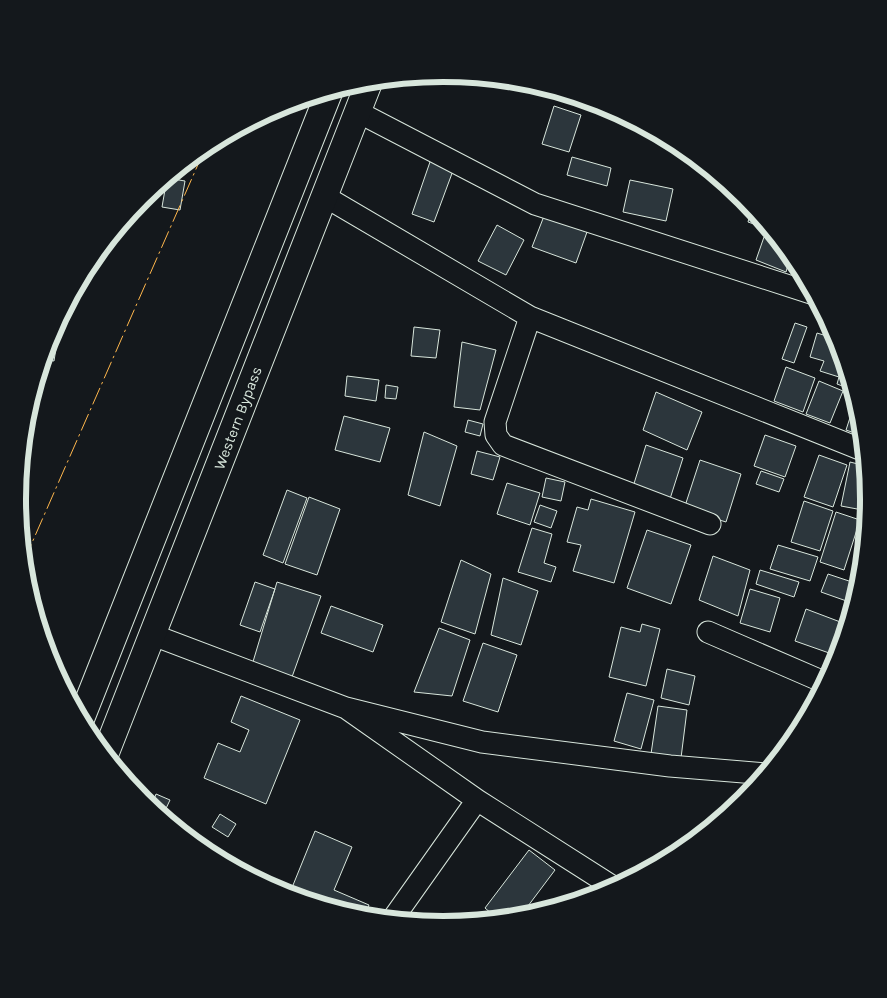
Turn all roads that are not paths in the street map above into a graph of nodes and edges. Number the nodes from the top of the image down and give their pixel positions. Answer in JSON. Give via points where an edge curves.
{"nodes":[{"id":1,"x":367,"y":89,"type":"edge"},
{"id":2,"x":326,"y":99,"type":"edge"},
{"id":3,"x":358,"y":112,"type":"junction"},
{"id":4,"x":324,"y":196,"type":"junction"},
{"id":5,"x":806,"y":291,"type":"edge"},
{"id":6,"x":530,"y":317,"type":"junction"},
{"id":7,"x":857,"y":448,"type":"edge"},
{"id":8,"x":710,"y":524,"type":"dead end"},
{"id":9,"x":708,"y":632,"type":"dead end"},
{"id":10,"x":153,"y":635,"type":"junction"},
{"id":11,"x":820,"y":680,"type":"edge"},
{"id":12,"x":346,"y":708,"type":"junction"},
{"id":13,"x":83,"y":709,"type":"edge"},
{"id":14,"x":109,"y":748,"type":"edge"},
{"id":15,"x":758,"y":773,"type":"edge"},
{"id":16,"x":477,"y":800,"type":"junction"},
{"id":17,"x":606,"y":883,"type":"edge"},
{"id":18,"x":397,"y":914,"type":"edge"}],
"edges":[{"from":1,"to":3,"type":"main road","name":"Western Bypass"},
{"from":2,"to":13,"type":"main road"},
{"from":3,"to":4,"type":"main road","name":"Western Bypass"},
{"from":3,"to":5,"type":"street","via":[[535,204]]},
{"from":4,"to":6,"type":"street"},
{"from":4,"to":10,"type":"main road","name":"Western Bypass"},
{"from":6,"to":7,"type":"street"},
{"from":6,"to":8,"type":"street","via":[[494,422],[496,435],[503,445]]},
{"from":9,"to":11,"type":"street"},
{"from":10,"to":12,"type":"street"},
{"from":10,"to":14,"type":"main road","name":"Western Bypass"},
{"from":12,"to":15,"type":"street","via":[[482,742],[670,766]]},
{"from":12,"to":16,"type":"street"},
{"from":16,"to":17,"type":"street"},
{"from":16,"to":18,"type":"street"}]}
